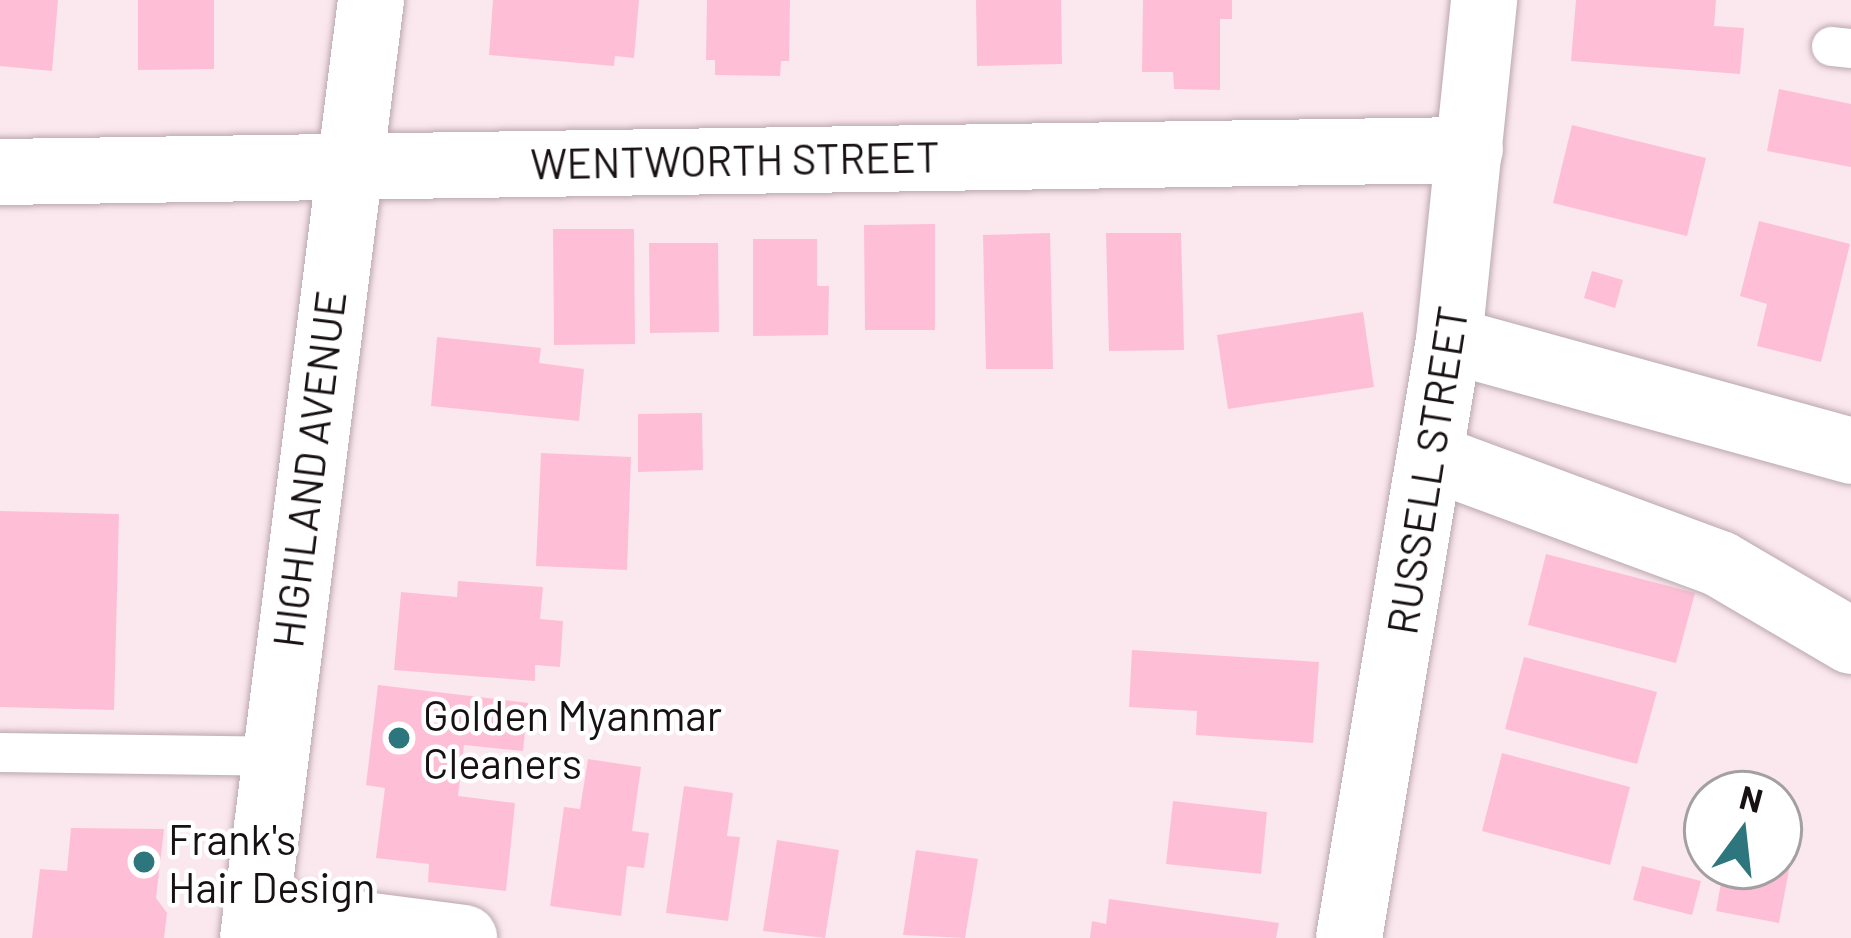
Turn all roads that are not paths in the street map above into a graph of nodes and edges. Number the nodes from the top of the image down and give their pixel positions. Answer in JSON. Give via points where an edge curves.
{"nodes":[{"id":1,"x":371,"y":0,"type":"edge"},
{"id":2,"x":1484,"y":0,"type":"edge"},
{"id":3,"x":1470,"y":150,"type":"junction"},
{"id":4,"x":345,"y":164,"type":"junction"},
{"id":5,"x":0,"y":172,"type":"edge"},
{"id":6,"x":1449,"y":340,"type":"junction"},
{"id":7,"x":1851,"y":451,"type":"edge"},
{"id":8,"x":1431,"y":457,"type":"junction"},
{"id":9,"x":1851,"y":641,"type":"edge"},
{"id":10,"x":0,"y":752,"type":"edge"},
{"id":11,"x":273,"y":756,"type":"junction"},
{"id":12,"x":255,"y":925,"type":"edge"},
{"id":13,"x":464,"y":938,"type":"edge"},
{"id":14,"x":1348,"y":938,"type":"edge"}],
"edges":[{"from":1,"to":4,"type":"street","name":"HIGHLAND AVENUE"},
{"from":2,"to":3,"type":"street","name":"RUSSELL STREET"},
{"from":3,"to":4,"type":"street","name":"WENTWORTH STREET"},
{"from":3,"to":6,"type":"street","name":"RUSSELL STREET"},
{"from":4,"to":5,"type":"street","name":"WENTWORTH STREET"},
{"from":4,"to":11,"type":"street","name":"HIGHLAND AVENUE"},
{"from":6,"to":7,"type":"street"},
{"from":6,"to":8,"type":"street","name":"RUSSELL STREET"},
{"from":8,"to":9,"type":"street","via":[[1720,564]]},
{"from":8,"to":14,"type":"street","name":"RUSSELL STREET"},
{"from":10,"to":11,"type":"lane"},
{"from":11,"to":12,"type":"street","name":"HIGHLAND AVENUE"},
{"from":12,"to":13,"type":"street"}]}
